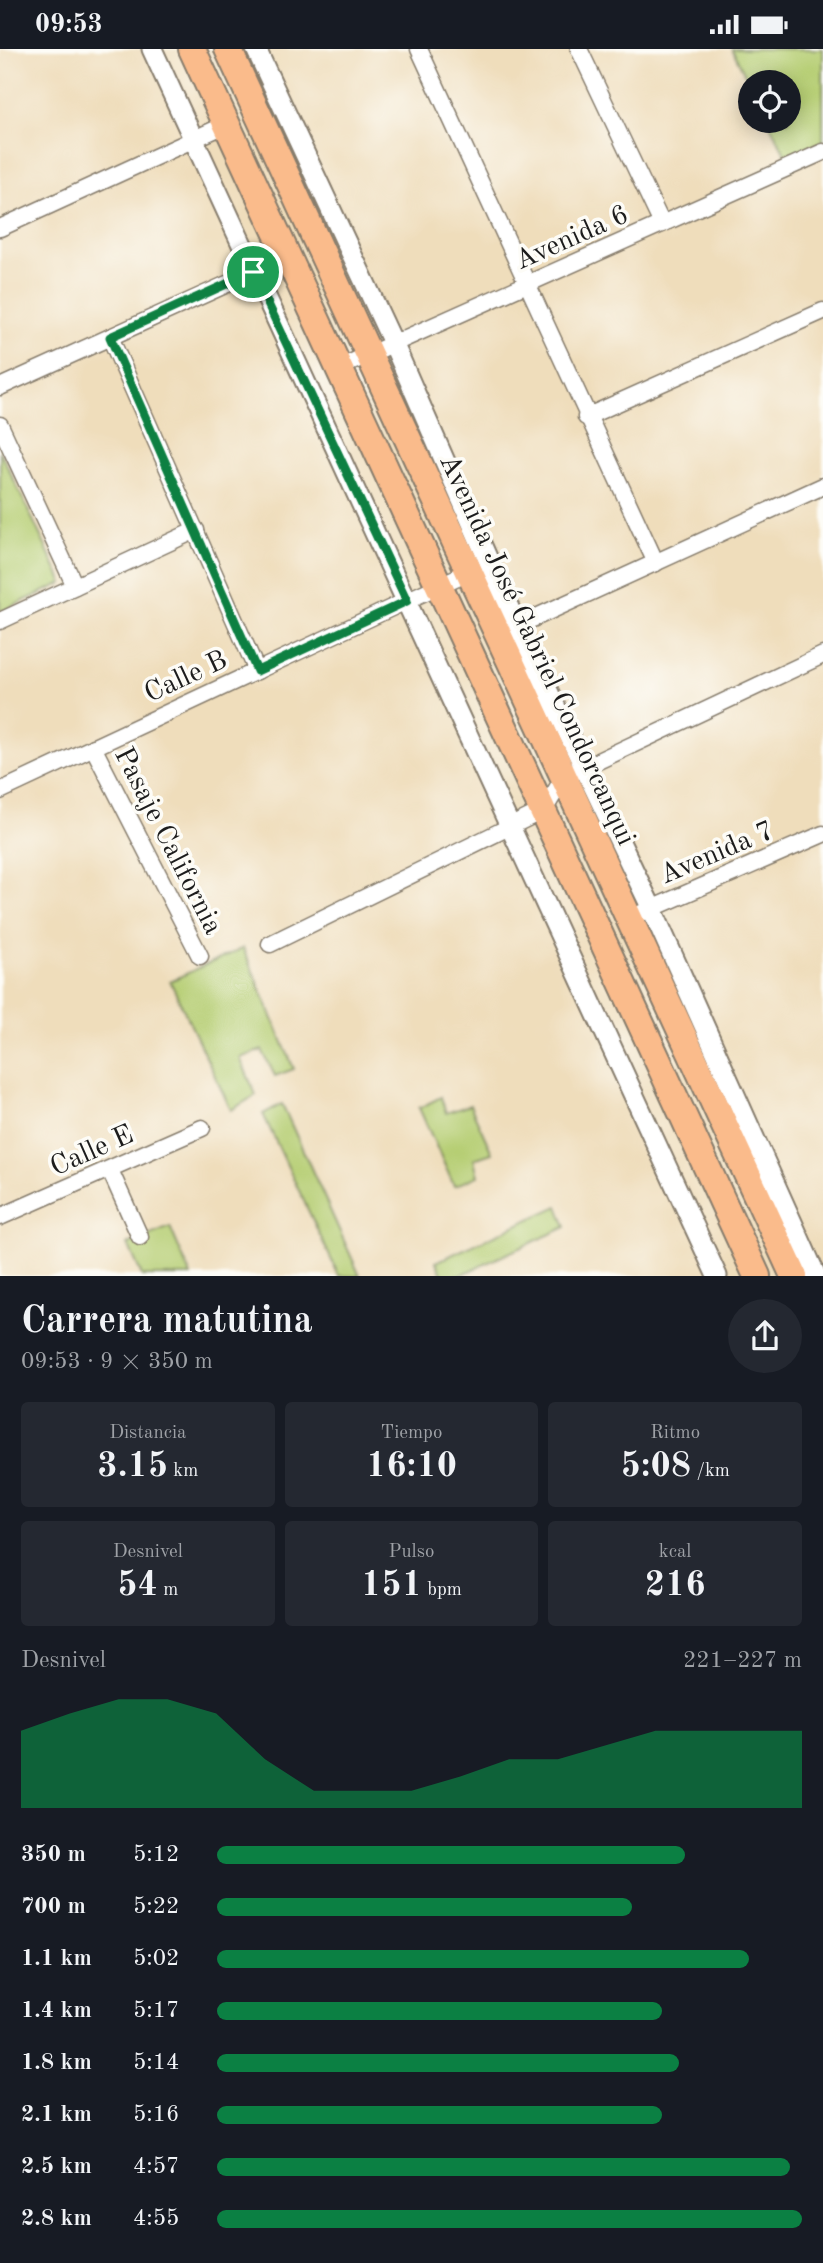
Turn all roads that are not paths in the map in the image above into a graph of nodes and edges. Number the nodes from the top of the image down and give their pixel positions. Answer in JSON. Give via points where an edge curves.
{"nodes":[{"id":1,"x":152,"y":49,"type":"edge"},
{"id":2,"x":192,"y":49,"type":"edge"},
{"id":3,"x":228,"y":49,"type":"edge"},
{"id":4,"x":256,"y":49,"type":"edge"},
{"id":5,"x":419,"y":49,"type":"edge"},
{"id":6,"x":579,"y":49,"type":"edge"},
{"id":7,"x":227,"y":124,"type":"junction"},
{"id":8,"x":194,"y":139,"type":"junction"},
{"id":9,"x":823,"y":152,"type":"edge"},
{"id":10,"x":662,"y":224,"type":"junction"},
{"id":11,"x":0,"y":228,"type":"edge"},
{"id":12,"x":289,"y":256,"type":"junction"},
{"id":13,"x":253,"y":272,"type":"junction"},
{"id":14,"x":528,"y":284,"type":"junction"},
{"id":15,"x":823,"y":311,"type":"edge"},
{"id":16,"x":110,"y":337,"type":"junction"},
{"id":17,"x":394,"y":345,"type":"junction"},
{"id":18,"x":370,"y":355,"type":"junction"},
{"id":19,"x":341,"y":367,"type":"junction"},
{"id":20,"x":0,"y":387,"type":"edge"},
{"id":21,"x":586,"y":417,"type":"junction"},
{"id":22,"x":0,"y":425,"type":"edge"},
{"id":23,"x":823,"y":486,"type":"edge"},
{"id":24,"x":196,"y":530,"type":"junction"},
{"id":25,"x":656,"y":563,"type":"junction"},
{"id":26,"x":468,"y":572,"type":"junction"},
{"id":27,"x":441,"y":585,"type":"junction"},
{"id":28,"x":75,"y":586,"type":"junction"},
{"id":29,"x":407,"y":601,"type":"junction"},
{"id":30,"x":0,"y":621,"type":"edge"},
{"id":31,"x":508,"y":631,"type":"junction"},
{"id":32,"x":823,"y":655,"type":"edge"},
{"id":33,"x":257,"y":671,"type":"junction"},
{"id":34,"x":93,"y":747,"type":"junction"},
{"id":35,"x":574,"y":772,"type":"junction"},
{"id":36,"x":0,"y":790,"type":"edge"},
{"id":37,"x":544,"y":810,"type":"junction"},
{"id":38,"x":511,"y":826,"type":"junction"},
{"id":39,"x":823,"y":834,"type":"edge"},
{"id":40,"x":640,"y":913,"type":"junction"},
{"id":41,"x":271,"y":944,"type":"dead end"},
{"id":42,"x":200,"y":956,"type":"dead end"},
{"id":43,"x":202,"y":1128,"type":"dead end"},
{"id":44,"x":110,"y":1170,"type":"junction"},
{"id":45,"x":0,"y":1217,"type":"edge"},
{"id":46,"x":140,"y":1237,"type":"dead end"},
{"id":47,"x":717,"y":1276,"type":"edge"},
{"id":48,"x":757,"y":1276,"type":"edge"},
{"id":49,"x":794,"y":1276,"type":"edge"},
{"id":50,"x":816,"y":1276,"type":"edge"}],
"edges":[{"from":1,"to":8,"type":"street"},
{"from":2,"to":7,"type":"highway"},
{"from":3,"to":18,"type":"highway","name":"Avenida José Gabriel Condorcanqui"},
{"from":4,"to":17,"type":"street","name":"Avenida José Gabriel Condorcanqui"},
{"from":5,"to":14,"type":"street"},
{"from":6,"to":10,"type":"street"},
{"from":7,"to":8,"type":"street"},
{"from":7,"to":12,"type":"highway"},
{"from":8,"to":11,"type":"street"},
{"from":8,"to":13,"type":"street"},
{"from":9,"to":10,"type":"street","name":"Avenida 6"},
{"from":10,"to":14,"type":"street","name":"Avenida 6"},
{"from":12,"to":13,"type":"street"},
{"from":12,"to":19,"type":"highway"},
{"from":13,"to":16,"type":"street"},
{"from":13,"to":29,"type":"street"},
{"from":14,"to":17,"type":"street","name":"Avenida 6"},
{"from":14,"to":21,"type":"street"},
{"from":15,"to":21,"type":"street"},
{"from":16,"to":20,"type":"street"},
{"from":16,"to":24,"type":"street"},
{"from":17,"to":18,"type":"street","name":"Avenida 6"},
{"from":17,"to":31,"type":"street","name":"Avenida José Gabriel Condorcanqui"},
{"from":18,"to":19,"type":"street","name":"Avenida 6"},
{"from":18,"to":26,"type":"highway","name":"Avenida José Gabriel Condorcanqui"},
{"from":19,"to":27,"type":"highway"},
{"from":21,"to":25,"type":"street"},
{"from":22,"to":28,"type":"street"},
{"from":23,"to":25,"type":"street"},
{"from":24,"to":28,"type":"street"},
{"from":24,"to":33,"type":"street"},
{"from":25,"to":31,"type":"street"},
{"from":26,"to":27,"type":"street","name":"Calle B"},
{"from":26,"to":31,"type":"highway","name":"Avenida José Gabriel Condorcanqui"},
{"from":27,"to":29,"type":"street","name":"Calle B"},
{"from":27,"to":37,"type":"highway"},
{"from":28,"to":30,"type":"street"},
{"from":29,"to":33,"type":"street","name":"Calle B"},
{"from":29,"to":38,"type":"street"},
{"from":31,"to":35,"type":"highway","name":"Avenida José Gabriel Condorcanqui"},
{"from":32,"to":35,"type":"street"},
{"from":33,"to":34,"type":"street","name":"Calle B"},
{"from":34,"to":36,"type":"street","name":"Calle B"},
{"from":34,"to":42,"type":"street","name":"Pasaje California"},
{"from":35,"to":37,"type":"street"},
{"from":35,"to":40,"type":"highway","name":"Avenida José Gabriel Condorcanqui"},
{"from":37,"to":38,"type":"street"},
{"from":37,"to":48,"type":"highway"},
{"from":38,"to":41,"type":"street"},
{"from":38,"to":47,"type":"street"},
{"from":39,"to":40,"type":"street","name":"Avenida 7"},
{"from":40,"to":49,"type":"highway","name":"Avenida José Gabriel Condorcanqui"},
{"from":40,"to":50,"type":"street","name":"Avenida José Gabriel Condorcanqui"},
{"from":43,"to":44,"type":"street","name":"Calle E"},
{"from":44,"to":45,"type":"street","name":"Calle E"},
{"from":44,"to":46,"type":"street"}]}
